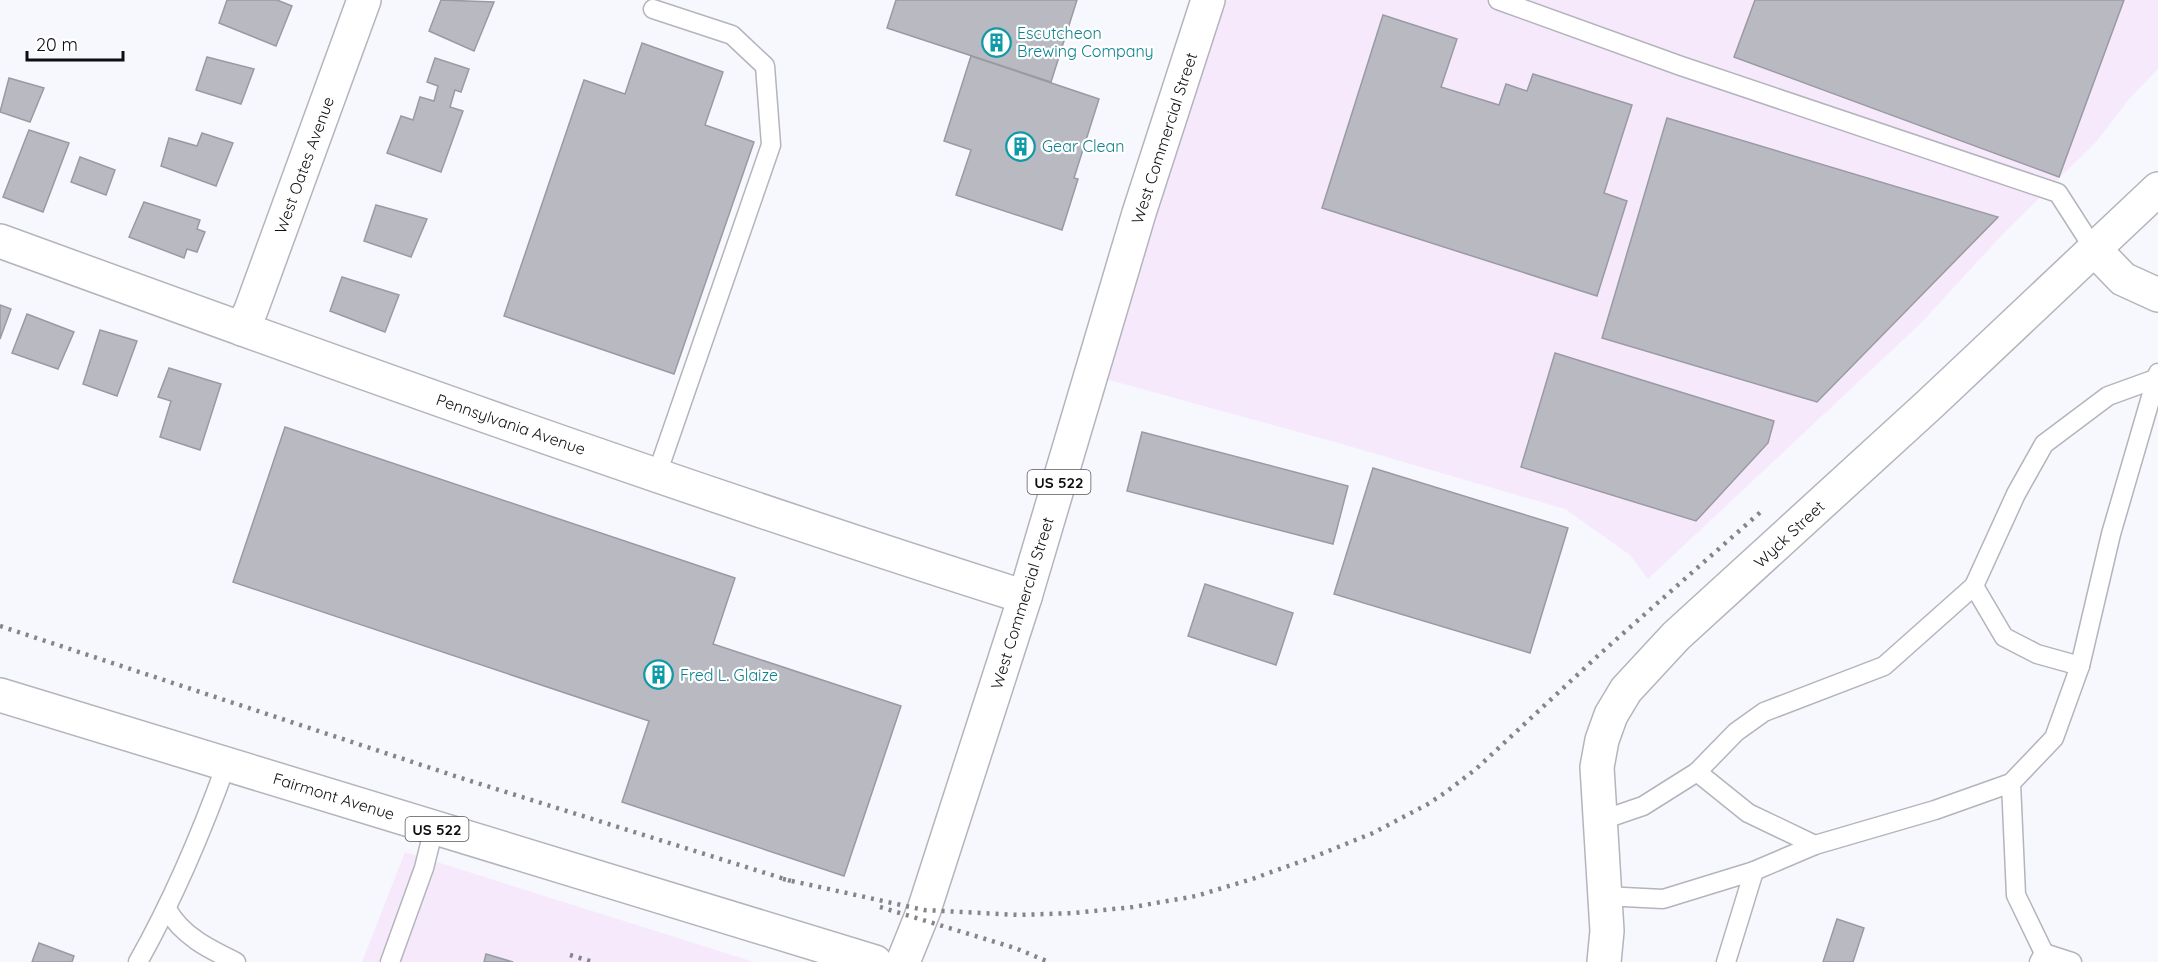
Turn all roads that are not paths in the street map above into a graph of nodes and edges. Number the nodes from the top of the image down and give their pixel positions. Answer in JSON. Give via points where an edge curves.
{"nodes":[{"id":1,"x":364,"y":0,"type":"edge"},
{"id":2,"x":1208,"y":0,"type":"edge"},
{"id":3,"x":1498,"y":0,"type":"edge"},
{"id":4,"x":653,"y":9,"type":"dead end"},
{"id":5,"x":2158,"y":189,"type":"edge"},
{"id":6,"x":0,"y":241,"type":"edge"},
{"id":7,"x":2094,"y":249,"type":"junction"},
{"id":8,"x":2158,"y":295,"type":"edge"},
{"id":9,"x":242,"y":329,"type":"junction"},
{"id":10,"x":2157,"y":376,"type":"edge"},
{"id":11,"x":657,"y":474,"type":"junction"},
{"id":12,"x":1974,"y":586,"type":"junction"},
{"id":13,"x":1025,"y":597,"type":"junction"},
{"id":14,"x":2080,"y":666,"type":"junction"},
{"id":15,"x":0,"y":694,"type":"edge"},
{"id":16,"x":227,"y":762,"type":"junction"},
{"id":17,"x":1697,"y":772,"type":"junction"},
{"id":18,"x":2011,"y":783,"type":"junction"},
{"id":19,"x":1599,"y":821,"type":"junction"},
{"id":20,"x":435,"y":828,"type":"junction"},
{"id":21,"x":1815,"y":845,"type":"junction"},
{"id":22,"x":1754,"y":871,"type":"junction"},
{"id":23,"x":1604,"y":896,"type":"junction"},
{"id":24,"x":167,"y":909,"type":"junction"},
{"id":25,"x":2042,"y":958,"type":"edge"},
{"id":26,"x":389,"y":961,"type":"edge"},
{"id":27,"x":138,"y":962,"type":"edge"},
{"id":28,"x":236,"y":962,"type":"edge"},
{"id":29,"x":875,"y":962,"type":"edge"},
{"id":30,"x":903,"y":962,"type":"edge"},
{"id":31,"x":1605,"y":962,"type":"edge"},
{"id":32,"x":1726,"y":962,"type":"edge"},
{"id":33,"x":2072,"y":962,"type":"edge"}],
"edges":[{"from":1,"to":9,"type":"street","name":"West Oates Avenue"},
{"from":2,"to":13,"type":"street","name":"West Commercial Street","number":"US 522","via":[[1139,213]]},
{"from":3,"to":7,"type":"lane","via":[[2058,193]]},
{"from":4,"to":11,"type":"lane","via":[[732,35],[765,66],[771,145]]},
{"from":5,"to":7,"type":"street","name":"Wyck Street"},
{"from":6,"to":9,"type":"street","name":"Pennsylvania Avenue"},
{"from":7,"to":8,"type":"street","via":[[2123,279]]},
{"from":7,"to":19,"type":"street","name":"Wyck Street","via":[[1676,636],[1626,690],[1602,740],[1597,767]]},
{"from":9,"to":11,"type":"street","name":"Pennsylvania Avenue"},
{"from":10,"to":12,"type":"lane","via":[[2108,396],[2044,444],[2016,494]]},
{"from":10,"to":14,"type":"lane","via":[[2111,534]]},
{"from":11,"to":13,"type":"street","name":"Pennsylvania Avenue"},
{"from":12,"to":14,"type":"lane","via":[[2004,637],[2037,654]]},
{"from":12,"to":17,"type":"lane","via":[[1884,666],[1764,712],[1736,732]]},
{"from":13,"to":30,"type":"street","name":"West Commercial Street","number":"US 522","via":[[924,910]]},
{"from":14,"to":18,"type":"lane","via":[[2054,738]]},
{"from":15,"to":16,"type":"street","name":"Fairmont Avenue","number":"US 522"},
{"from":16,"to":20,"type":"street","name":"Fairmont Avenue","number":"US 522"},
{"from":16,"to":24,"type":"lane"},
{"from":17,"to":19,"type":"lane","via":[[1642,807]]},
{"from":17,"to":21,"type":"lane","via":[[1748,813]]},
{"from":18,"to":21,"type":"lane"},
{"from":18,"to":25,"type":"lane","via":[[2016,895]]},
{"from":19,"to":23,"type":"street","name":"Wyck Street"},
{"from":20,"to":26,"type":"lane"},
{"from":20,"to":29,"type":"street","name":"Fairmont Avenue","number":"US 522"},
{"from":21,"to":22,"type":"lane"},
{"from":22,"to":23,"type":"lane","via":[[1664,898]]},
{"from":22,"to":32,"type":"lane"},
{"from":23,"to":31,"type":"street","name":"Wyck Street"},
{"from":24,"to":27,"type":"lane"},
{"from":24,"to":28,"type":"lane","via":[[191,937]]},
{"from":25,"to":33,"type":"lane"}]}
